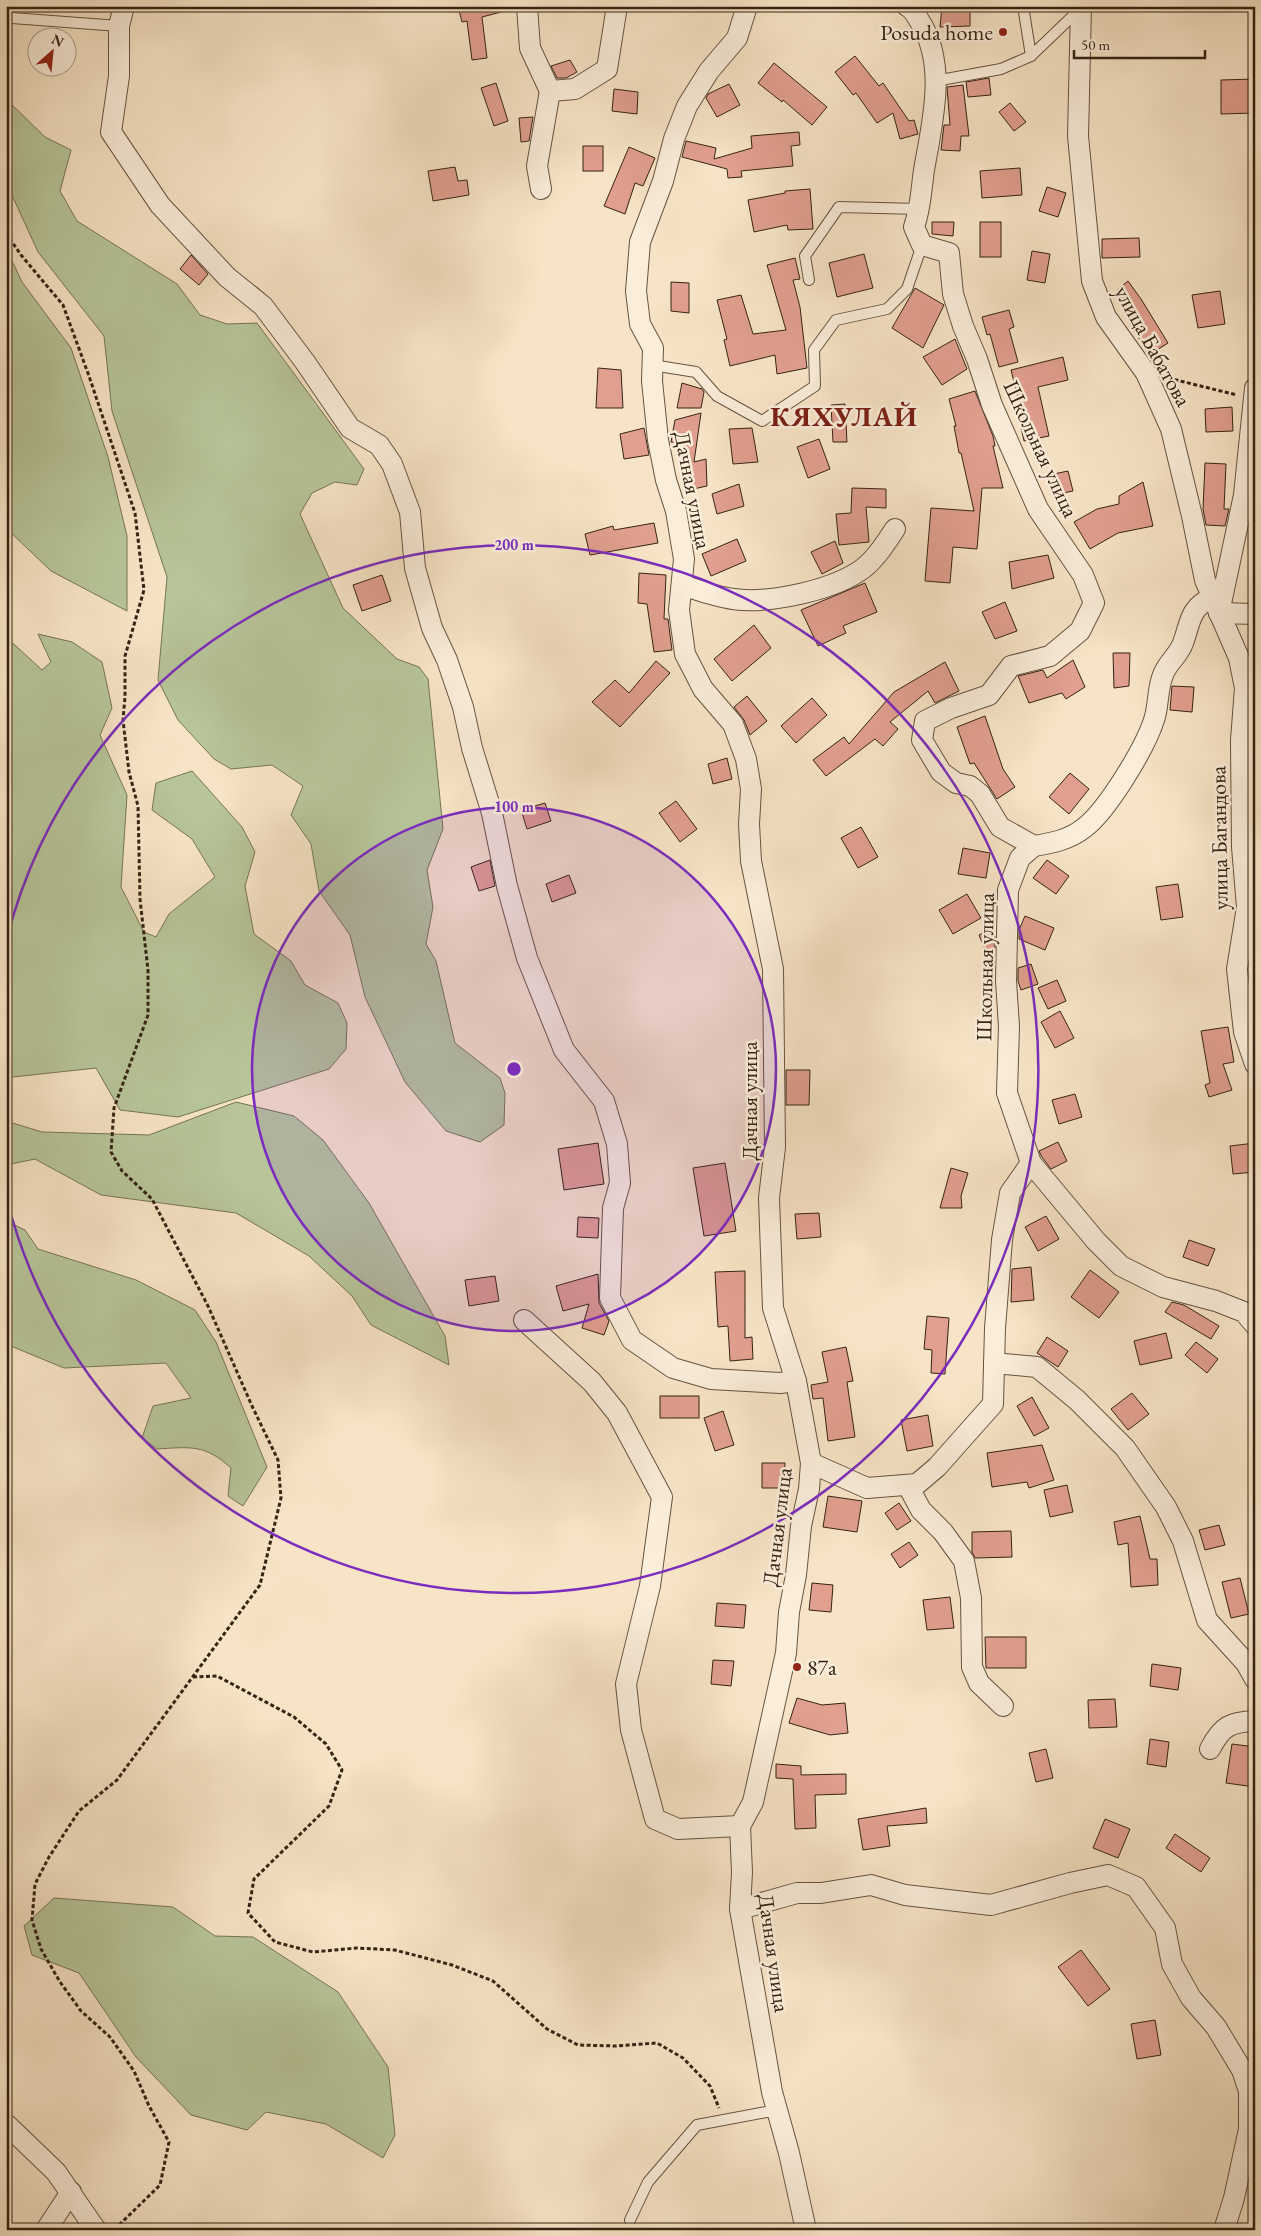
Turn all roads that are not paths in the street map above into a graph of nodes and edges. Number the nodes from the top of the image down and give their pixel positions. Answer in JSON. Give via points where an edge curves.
{"nodes":[{"id":1,"x":124,"y":6,"type":"edge"},
{"id":2,"x":527,"y":6,"type":"edge"},
{"id":3,"x":617,"y":6,"type":"edge"},
{"id":4,"x":747,"y":6,"type":"edge"},
{"id":5,"x":907,"y":6,"type":"edge"},
{"id":6,"x":1023,"y":6,"type":"edge"},
{"id":7,"x":1081,"y":7,"type":"edge"},
{"id":8,"x":12,"y":18,"type":"dead end"},
{"id":9,"x":119,"y":26,"type":"junction"},
{"id":10,"x":1031,"y":56,"type":"junction"},
{"id":11,"x":934,"y":81,"type":"junction"},
{"id":12,"x":550,"y":91,"type":"junction"},
{"id":13,"x":541,"y":189,"type":"dead end"},
{"id":14,"x":921,"y":209,"type":"junction"},
{"id":15,"x":922,"y":245,"type":"junction"},
{"id":16,"x":809,"y":280,"type":"dead end"},
{"id":17,"x":652,"y":365,"type":"junction"},
{"id":18,"x":1254,"y":394,"type":"edge"},
{"id":19,"x":895,"y":529,"type":"dead end"},
{"id":20,"x":682,"y":585,"type":"junction"},
{"id":21,"x":1215,"y":605,"type":"junction"},
{"id":22,"x":1255,"y":614,"type":"edge"},
{"id":23,"x":1034,"y":846,"type":"junction"},
{"id":24,"x":1251,"y":908,"type":"edge"},
{"id":25,"x":1255,"y":1064,"type":"edge"},
{"id":26,"x":1031,"y":1163,"type":"junction"},
{"id":27,"x":524,"y":1320,"type":"dead end"},
{"id":28,"x":1255,"y":1325,"type":"edge"},
{"id":29,"x":994,"y":1363,"type":"junction"},
{"id":30,"x":796,"y":1381,"type":"junction"},
{"id":31,"x":810,"y":1464,"type":"junction"},
{"id":32,"x":908,"y":1486,"type":"junction"},
{"id":33,"x":1255,"y":1679,"type":"edge"},
{"id":34,"x":1003,"y":1706,"type":"dead end"},
{"id":35,"x":1255,"y":1721,"type":"edge"},
{"id":36,"x":1210,"y":1749,"type":"dead end"},
{"id":37,"x":740,"y":1826,"type":"junction"},
{"id":38,"x":740,"y":1909,"type":"junction"},
{"id":39,"x":777,"y":2110,"type":"junction"},
{"id":40,"x":6,"y":2124,"type":"edge"},
{"id":41,"x":71,"y":2192,"type":"junction"},
{"id":42,"x":630,"y":2220,"type":"dead end"},
{"id":43,"x":46,"y":2230,"type":"edge"},
{"id":44,"x":96,"y":2230,"type":"edge"},
{"id":45,"x":806,"y":2230,"type":"edge"},
{"id":46,"x":1224,"y":2230,"type":"edge"}],
"edges":[{"from":1,"to":9,"type":"street"},
{"from":2,"to":12,"type":"street","via":[[530,48]]},
{"from":3,"to":12,"type":"street","via":[[607,69],[575,89]]},
{"from":4,"to":17,"type":"street","name":"Дачная улица","via":[[737,38],[709,71],[687,106],[640,242],[636,291],[640,324],[653,348]]},
{"from":5,"to":11,"type":"street","via":[[925,29]]},
{"from":6,"to":10,"type":"lane"},
{"from":7,"to":10,"type":"lane"},
{"from":7,"to":21,"type":"street","name":"улица Бабатова","via":[[1078,136],[1092,281],[1106,317],[1146,373],[1171,429],[1205,580]]},
{"from":8,"to":9,"type":"lane"},
{"from":9,"to":30,"type":"street","via":[[119,76],[111,132],[160,205],[227,277],[263,306],[350,428],[378,445],[392,464],[410,512],[415,568],[432,628],[463,707],[526,958],[564,1050],[604,1101],[617,1144],[620,1183],[613,1208],[610,1298],[632,1340],[672,1368],[711,1379]]},
{"from":10,"to":11,"type":"lane","via":[[1001,69]]},
{"from":11,"to":14,"type":"street","via":[[936,94]]},
{"from":12,"to":13,"type":"street","via":[[537,166]]},
{"from":14,"to":15,"type":"street","via":[[914,227]]},
{"from":14,"to":16,"type":"lane","via":[[839,207],[805,256]]},
{"from":15,"to":17,"type":"lane","via":[[907,288],[887,309],[836,320],[814,350],[815,386],[762,421],[717,396],[696,372]]},
{"from":15,"to":23,"type":"street","name":"Школьная улица","via":[[949,253],[960,318],[992,405],[1038,509],[1083,575],[1094,603],[1080,631],[1050,656],[1012,666],[989,695],[925,721],[922,740],[941,772],[956,784],[970,786],[980,794],[1000,827]]},
{"from":17,"to":20,"type":"street","name":"Дачная улица","via":[[658,440],[684,559]]},
{"from":18,"to":21,"type":"street","via":[[1244,495]]},
{"from":19,"to":20,"type":"street","via":[[878,554],[859,572],[801,594],[758,601],[732,599]]},
{"from":20,"to":30,"type":"street","name":"Дачная улица","via":[[679,610],[685,654],[703,689],[733,724],[746,759],[751,789],[751,861],[773,969],[775,1147],[769,1198],[772,1308]]},
{"from":21,"to":22,"type":"street"},
{"from":21,"to":23,"type":"street","via":[[1199,604],[1189,622],[1183,645],[1163,674],[1154,720],[1106,806],[1084,828],[1062,841]]},
{"from":21,"to":24,"type":"street","name":"улица Багандова","via":[[1239,658],[1245,688],[1240,740],[1242,847]]},
{"from":23,"to":26,"type":"street","name":"Школьная улица","via":[[1020,858],[1008,890],[1006,981],[1009,1026],[1007,1092]]},
{"from":24,"to":25,"type":"street","name":"улица Багандова","via":[[1237,969],[1244,1032]]},
{"from":26,"to":28,"type":"street","via":[[1121,1266],[1163,1287],[1244,1312]]},
{"from":26,"to":29,"type":"street","via":[[1010,1193],[1002,1240]]},
{"from":27,"to":37,"type":"street","via":[[592,1382],[617,1413],[662,1497],[650,1586],[626,1684],[631,1730],[655,1820],[678,1830]]},
{"from":29,"to":32,"type":"street","via":[[993,1404],[937,1467],[917,1484]]},
{"from":29,"to":33,"type":"street","via":[[1037,1367],[1077,1400],[1125,1448],[1166,1507],[1183,1541],[1207,1620],[1246,1663]]},
{"from":30,"to":31,"type":"street","name":"Дачная улица"},
{"from":31,"to":32,"type":"street","via":[[867,1488]]},
{"from":31,"to":37,"type":"street","name":"Дачная улица","via":[[786,1653],[753,1802]]},
{"from":32,"to":34,"type":"street","via":[[921,1510],[943,1532],[964,1561],[971,1598],[972,1667],[979,1684]]},
{"from":35,"to":36,"type":"street","via":[[1235,1722],[1217,1735]]},
{"from":37,"to":38,"type":"street","name":"Дачная улица"},
{"from":38,"to":39,"type":"street","name":"Дачная улица"},
{"from":38,"to":46,"type":"street","via":[[797,1893],[821,1893],[871,1885],[905,1894],[992,1906],[1070,1883],[1108,1876],[1136,1887],[1165,1928],[1172,1964],[1191,1998],[1216,2027],[1238,2063],[1249,2091],[1249,2129]]},
{"from":39,"to":42,"type":"lane","via":[[697,2125],[648,2182]]},
{"from":39,"to":45,"type":"street","name":"Дачная улица"},
{"from":40,"to":41,"type":"street","via":[[40,2154]]},
{"from":41,"to":43,"type":"street"},
{"from":41,"to":44,"type":"street"}]}
